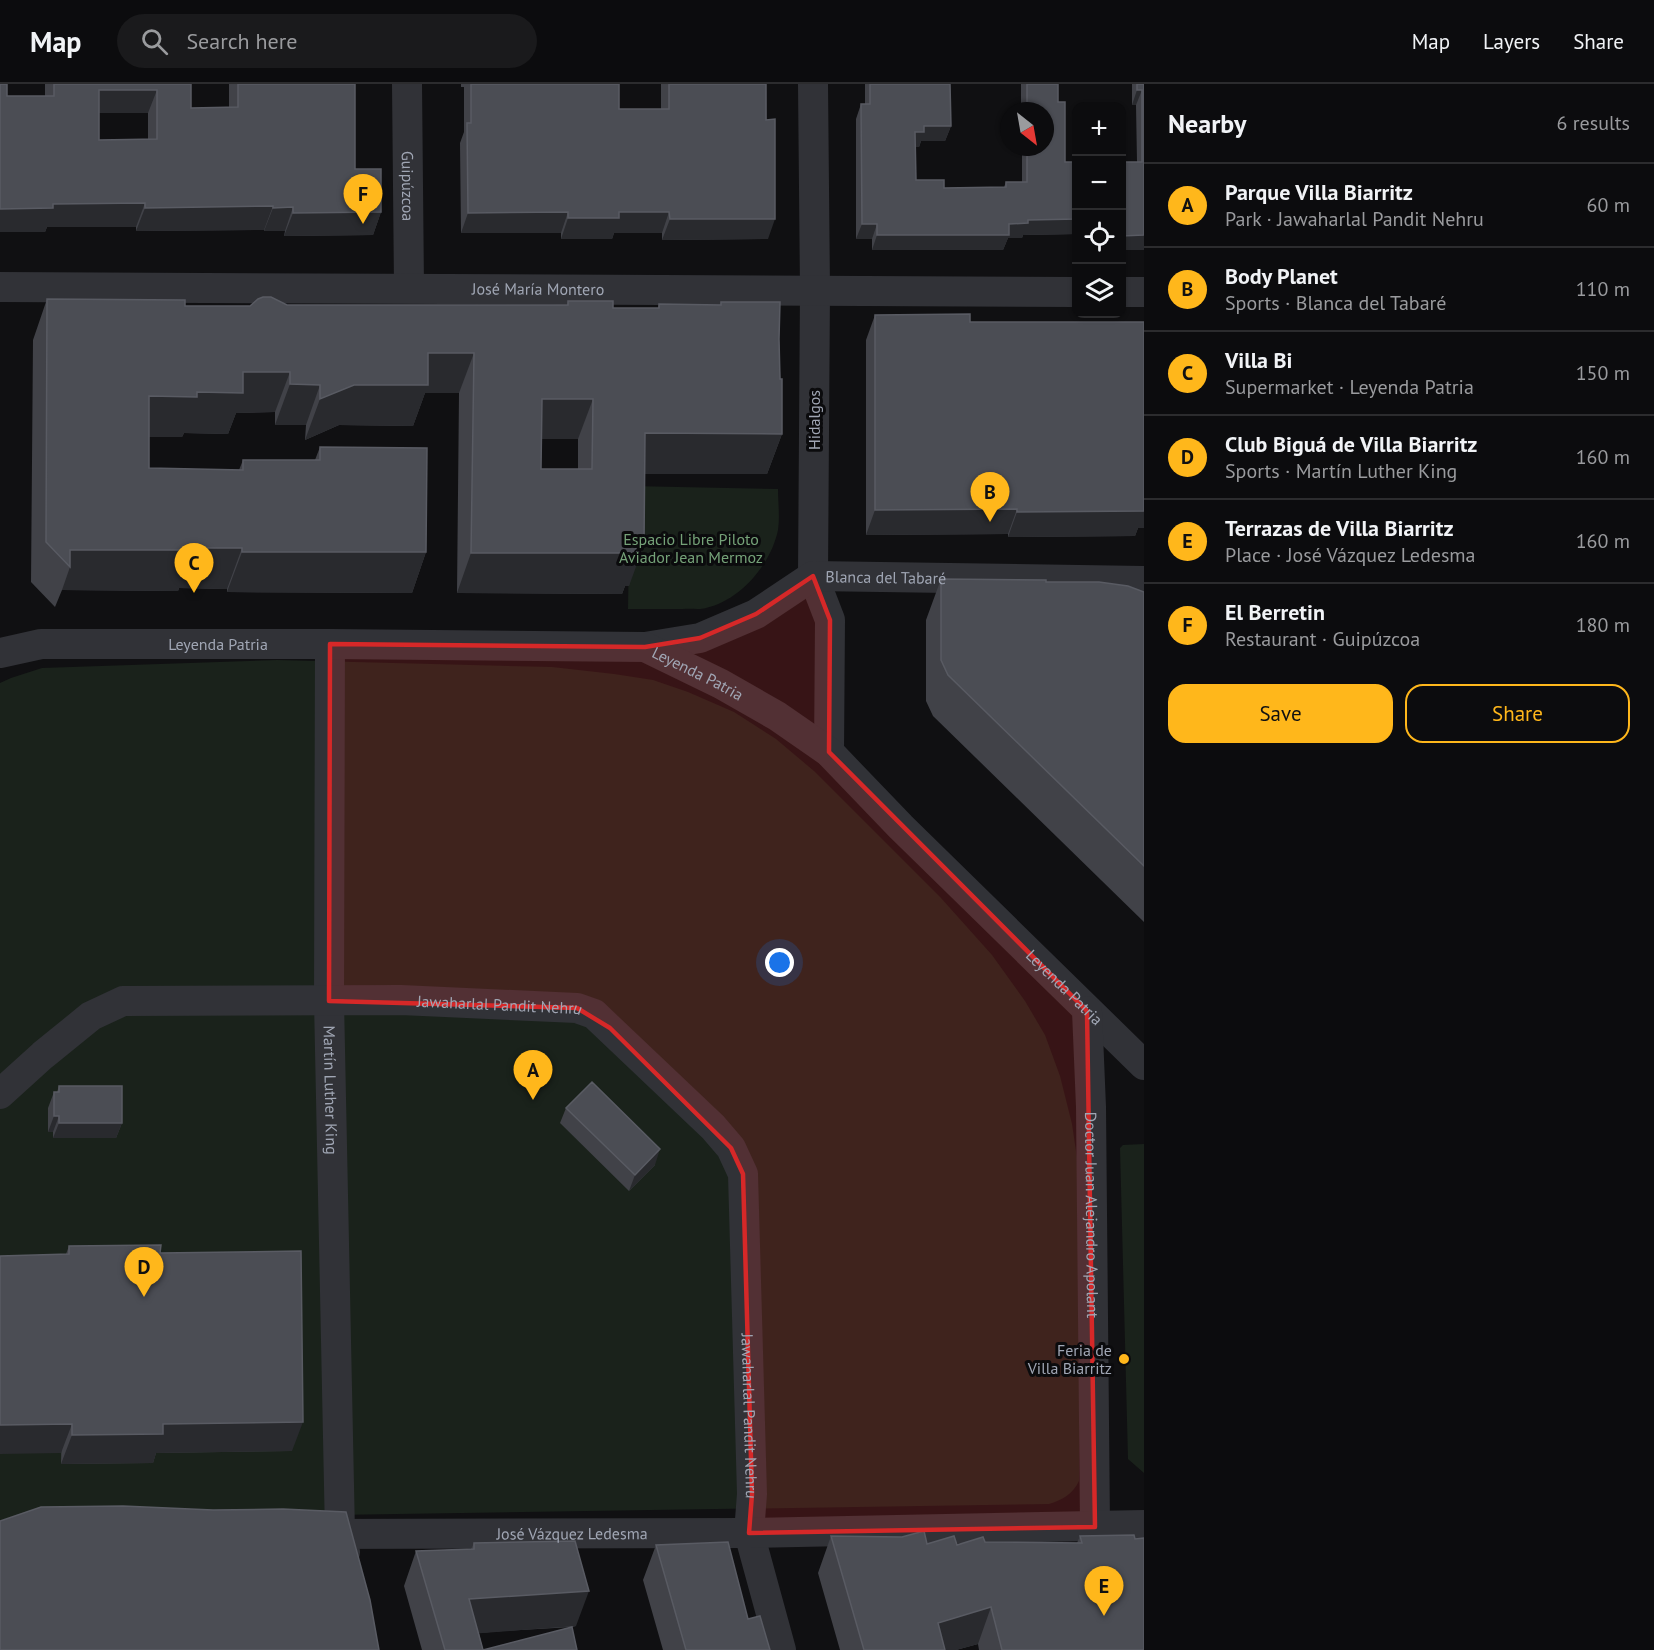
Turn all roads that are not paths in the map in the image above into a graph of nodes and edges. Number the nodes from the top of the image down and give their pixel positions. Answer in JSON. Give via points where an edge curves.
{"nodes":[{"id":1,"x":407,"y":84,"type":"edge"},
{"id":2,"x":813,"y":84,"type":"edge"},
{"id":3,"x":0,"y":287,"type":"edge"},
{"id":4,"x":409,"y":287,"type":"junction"},
{"id":5,"x":815,"y":290,"type":"junction"},
{"id":6,"x":1072,"y":292,"type":"edge"},
{"id":7,"x":1126,"y":292,"type":"edge"},
{"id":8,"x":1144,"y":292,"type":"edge"},
{"id":9,"x":813,"y":576,"type":"junction"},
{"id":10,"x":1144,"y":581,"type":"edge"},
{"id":11,"x":330,"y":644,"type":"junction"},
{"id":12,"x":645,"y":647,"type":"junction"},
{"id":13,"x":0,"y":653,"type":"edge"},
{"id":14,"x":829,"y":752,"type":"junction"},
{"id":15,"x":329,"y":1001,"type":"junction"},
{"id":16,"x":1087,"y":1011,"type":"junction"},
{"id":17,"x":1144,"y":1065,"type":"edge"},
{"id":18,"x":0,"y":1094,"type":"edge"},
{"id":19,"x":1144,"y":1525,"type":"edge"},
{"id":20,"x":1095,"y":1527,"type":"junction"},
{"id":21,"x":749,"y":1533,"type":"junction"},
{"id":22,"x":282,"y":1534,"type":"edge"},
{"id":23,"x":340,"y":1534,"type":"junction"},
{"id":24,"x":352,"y":1576,"type":"edge"},
{"id":25,"x":782,"y":1650,"type":"edge"}],
"edges":[{"from":1,"to":4,"type":"street","name":"Guipúzcoa"},
{"from":2,"to":5,"type":"street","name":"Hidalgos"},
{"from":3,"to":4,"type":"street","name":"José María Montero"},
{"from":4,"to":5,"type":"street","name":"José María Montero"},
{"from":5,"to":6,"type":"street","name":"José María Montero"},
{"from":5,"to":9,"type":"street","name":"Hidalgos"},
{"from":7,"to":8,"type":"street"},
{"from":9,"to":10,"type":"street","name":"Blanca del Tabaré"},
{"from":9,"to":12,"type":"street","name":"Blanca del Tabaré","via":[[756,614],[700,638]]},
{"from":9,"to":14,"type":"street","name":"Hidalgos","via":[[830,620]]},
{"from":11,"to":12,"type":"street","name":"Leyenda Patria"},
{"from":11,"to":13,"type":"street","name":"Leyenda Patria","via":[[41,644]]},
{"from":11,"to":15,"type":"street","name":"Martín Luther King"},
{"from":12,"to":14,"type":"street","name":"Leyenda Patria","via":[[721,684]]},
{"from":14,"to":16,"type":"street","name":"Leyenda Patria"},
{"from":15,"to":18,"type":"street","name":"Jawaharlal Pandit Nehru","via":[[123,1001],[91,1016]]},
{"from":15,"to":21,"type":"street","name":"Jawaharlal Pandit Nehru","via":[[401,1000],[577,1008],[594,1014],[731,1148],[743,1174],[752,1494]]},
{"from":15,"to":23,"type":"street","name":"Martín Luther King"},
{"from":16,"to":17,"type":"street","name":"Leyenda Patria"},
{"from":16,"to":20,"type":"street","name":"Doctor Juan Alejandro Apolant"},
{"from":19,"to":20,"type":"street","name":"José Vázquez Ledesma"},
{"from":20,"to":21,"type":"street","name":"José Vázquez Ledesma"},
{"from":21,"to":23,"type":"street","name":"José Vázquez Ledesma"},
{"from":21,"to":25,"type":"street"},
{"from":22,"to":23,"type":"street","name":"José Vázquez Ledesma"},
{"from":23,"to":24,"type":"street","name":"Martín Luther King"}]}
